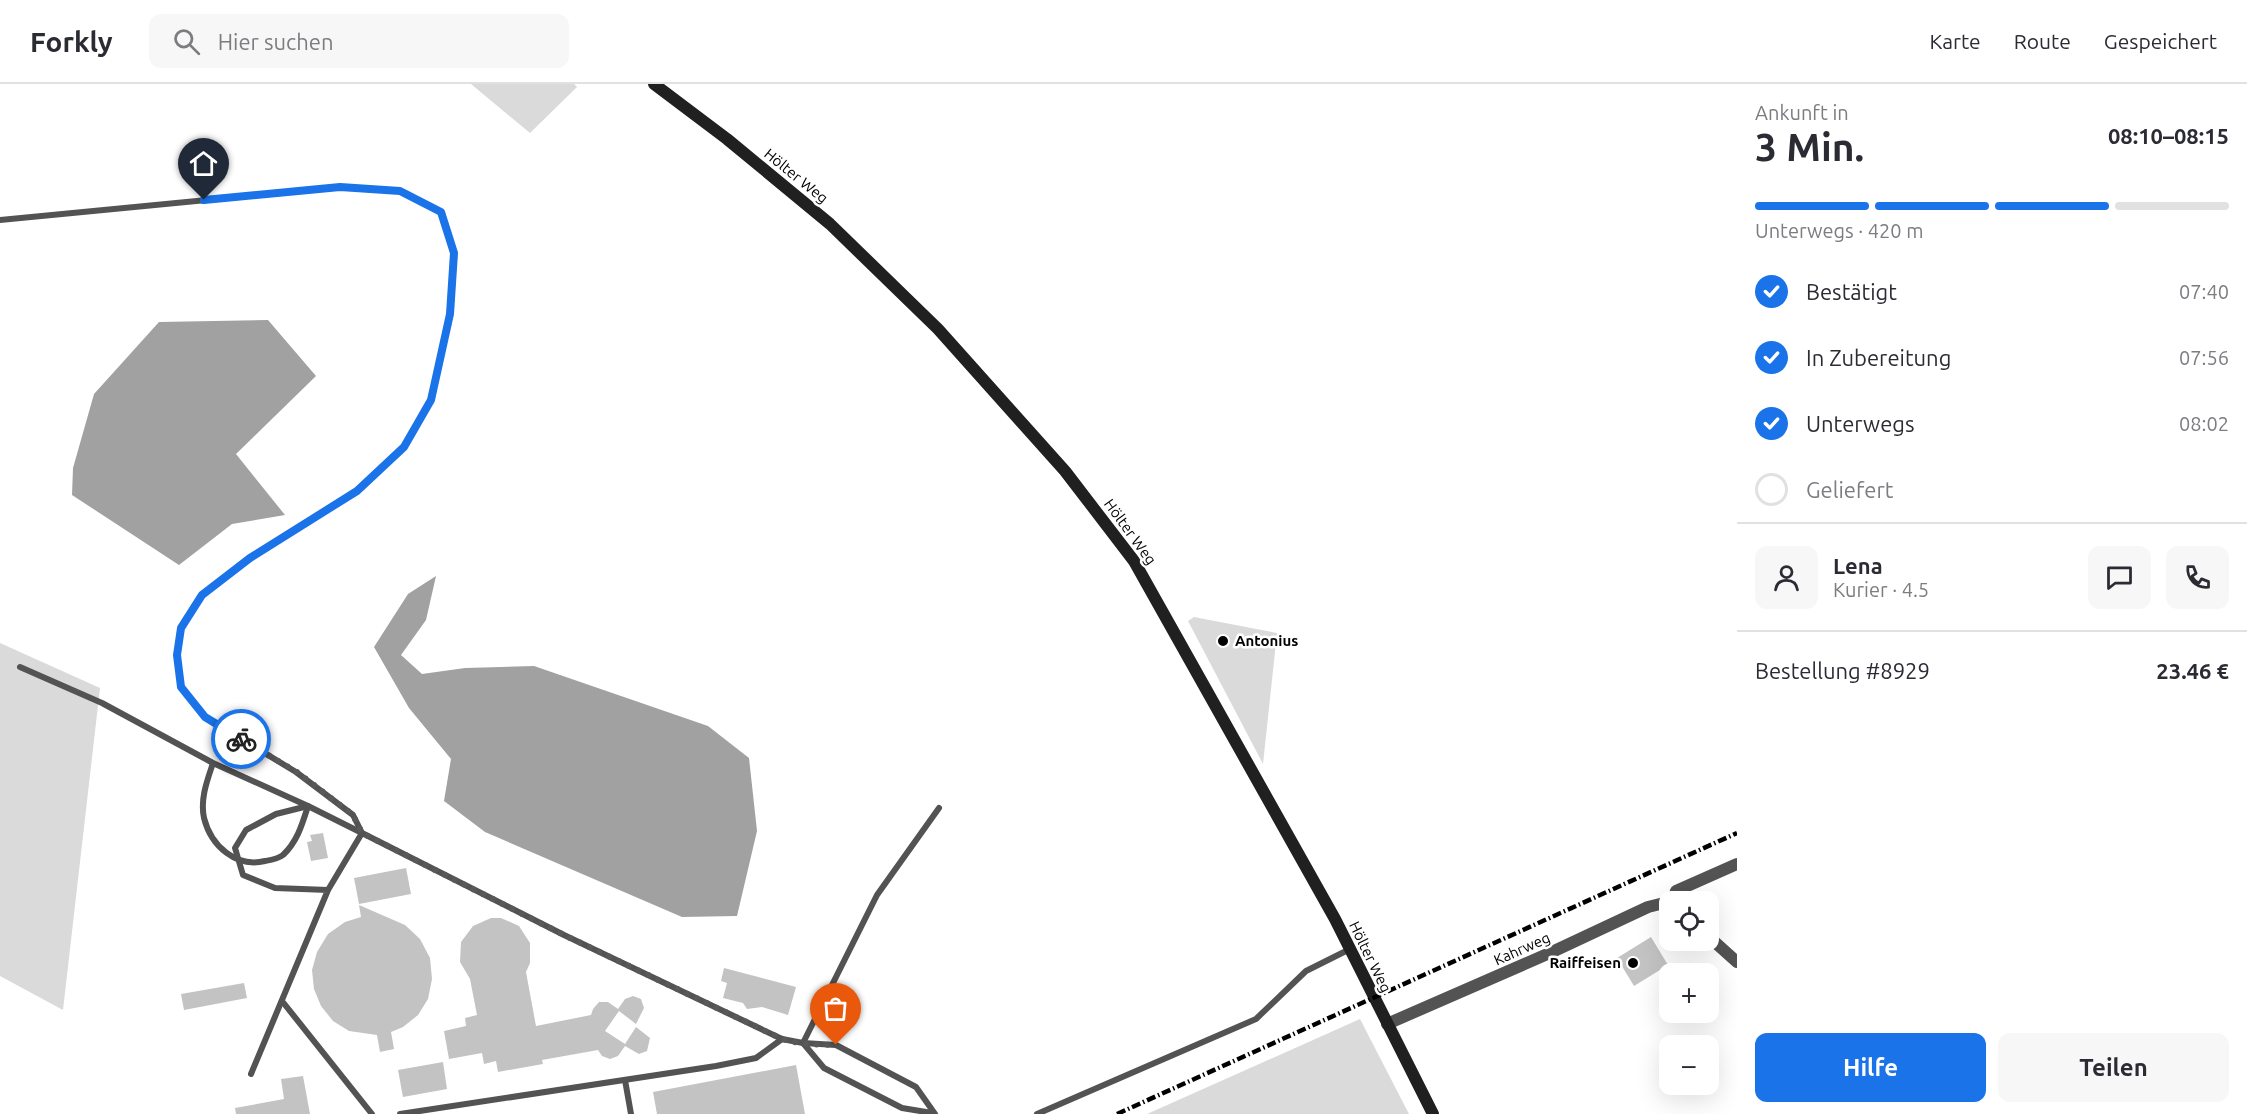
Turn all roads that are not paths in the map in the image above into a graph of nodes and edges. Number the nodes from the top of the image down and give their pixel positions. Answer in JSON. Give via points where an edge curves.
{"nodes":[{"id":1,"x":654,"y":84,"type":"edge"},
{"id":2,"x":0,"y":220,"type":"edge"},
{"id":3,"x":20,"y":667,"type":"dead end"},
{"id":4,"x":213,"y":763,"type":"junction"},
{"id":5,"x":308,"y":806,"type":"junction"},
{"id":6,"x":939,"y":808,"type":"dead end"},
{"id":7,"x":362,"y":833,"type":"junction"},
{"id":8,"x":239,"y":861,"type":"junction"},
{"id":9,"x":1737,"y":864,"type":"edge"},
{"id":10,"x":328,"y":890,"type":"junction"},
{"id":11,"x":1676,"y":891,"type":"edge"},
{"id":12,"x":1659,"y":904,"type":"edge"},
{"id":13,"x":1719,"y":946,"type":"edge"},
{"id":14,"x":1351,"y":949,"type":"junction"},
{"id":15,"x":1737,"y":962,"type":"edge"},
{"id":16,"x":282,"y":1001,"type":"junction"},
{"id":17,"x":1387,"y":1024,"type":"junction"},
{"id":18,"x":782,"y":1039,"type":"junction"},
{"id":19,"x":803,"y":1044,"type":"junction"},
{"id":20,"x":251,"y":1074,"type":"dead end"},
{"id":21,"x":625,"y":1080,"type":"junction"},
{"id":22,"x":372,"y":1114,"type":"edge"},
{"id":23,"x":400,"y":1114,"type":"edge"},
{"id":24,"x":631,"y":1114,"type":"edge"},
{"id":25,"x":933,"y":1114,"type":"edge"},
{"id":26,"x":1037,"y":1114,"type":"edge"},
{"id":27,"x":1433,"y":1114,"type":"edge"}],
"edges":[{"from":1,"to":14,"type":"main road","name":"Hölter Weg","via":[[830,224],[939,329],[1065,471],[1134,561],[1157,598]]},
{"from":2,"to":7,"type":"lane","via":[[340,187],[400,191],[441,212],[454,253],[450,314],[431,400],[404,447],[357,491],[250,558],[202,595],[181,628],[177,655],[181,687],[205,717],[297,772],[353,815]]},
{"from":3,"to":4,"type":"lane","via":[[102,703]]},
{"from":4,"to":5,"type":"lane"},
{"from":4,"to":8,"type":"lane","via":[[203,792],[204,818],[218,846]]},
{"from":5,"to":7,"type":"lane"},
{"from":5,"to":8,"type":"lane","via":[[276,814],[246,830],[235,848]]},
{"from":5,"to":8,"type":"lane","via":[[299,834],[281,857],[255,864]]},
{"from":6,"to":19,"type":"lane","via":[[877,895]]},
{"from":7,"to":10,"type":"lane"},
{"from":7,"to":18,"type":"lane"},
{"from":8,"to":10,"type":"lane","via":[[243,874],[275,888]]},
{"from":9,"to":11,"type":"street"},
{"from":10,"to":16,"type":"lane"},
{"from":12,"to":17,"type":"street","name":"Kahrweg"},
{"from":13,"to":15,"type":"street"},
{"from":14,"to":17,"type":"main road","name":"Hölter Weg"},
{"from":14,"to":26,"type":"lane","via":[[1306,971],[1256,1019]]},
{"from":16,"to":20,"type":"lane"},
{"from":16,"to":22,"type":"lane"},
{"from":17,"to":27,"type":"main road","name":"Hölter Weg"},
{"from":18,"to":19,"type":"lane"},
{"from":18,"to":21,"type":"lane","via":[[756,1058]]},
{"from":19,"to":25,"type":"lane","via":[[824,1068],[902,1108]]},
{"from":19,"to":25,"type":"lane","via":[[836,1045],[916,1087]]},
{"from":21,"to":23,"type":"lane"},
{"from":21,"to":24,"type":"lane"}]}
